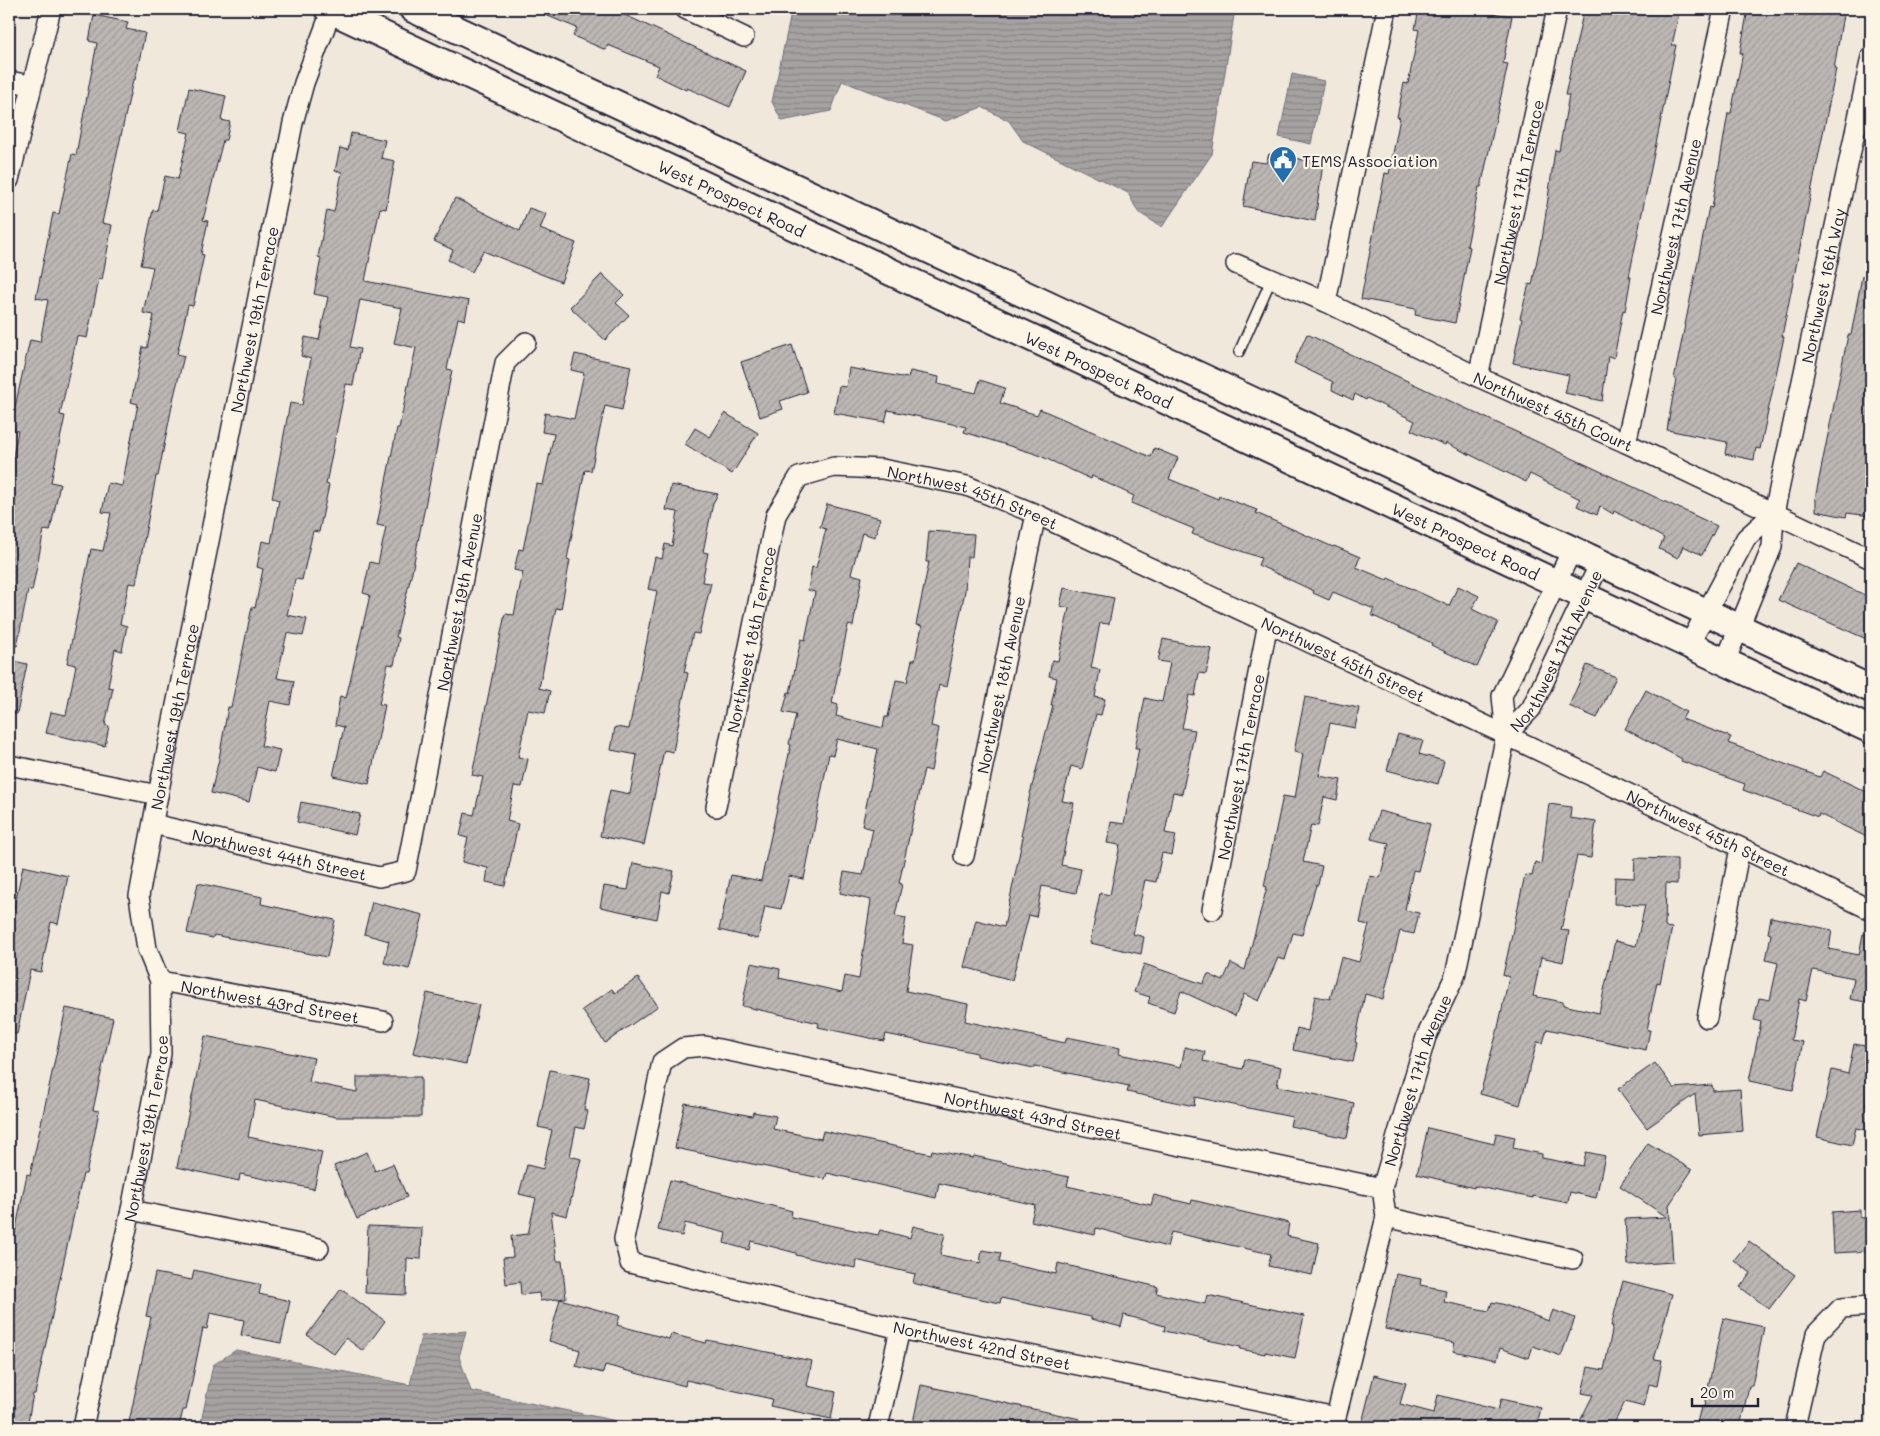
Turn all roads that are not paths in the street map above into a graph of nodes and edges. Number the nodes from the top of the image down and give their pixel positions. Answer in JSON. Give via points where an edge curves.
{"nodes":[{"id":1,"x":51,"y":9,"type":"edge"},
{"id":2,"x":330,"y":9,"type":"edge"},
{"id":3,"x":413,"y":9,"type":"edge"},
{"id":4,"x":685,"y":9,"type":"edge"},
{"id":5,"x":1386,"y":9,"type":"edge"},
{"id":6,"x":1558,"y":9,"type":"edge"},
{"id":7,"x":1724,"y":9,"type":"edge"},
{"id":8,"x":744,"y":36,"type":"dead end"},
{"id":9,"x":1871,"y":57,"type":"edge"},
{"id":10,"x":9,"y":81,"type":"edge"},
{"id":11,"x":31,"y":85,"type":"junction"},
{"id":12,"x":9,"y":180,"type":"edge"},
{"id":13,"x":1236,"y":264,"type":"dead end"},
{"id":14,"x":1271,"y":280,"type":"junction"},
{"id":15,"x":1326,"y":302,"type":"junction"},
{"id":16,"x":526,"y":342,"type":"dead end"},
{"id":17,"x":1239,"y":352,"type":"dead end"},
{"id":18,"x":1478,"y":376,"type":"junction"},
{"id":19,"x":1626,"y":442,"type":"junction"},
{"id":20,"x":799,"y":478,"type":"joint"},
{"id":21,"x":1774,"y":513,"type":"junction"},
{"id":22,"x":1036,"y":514,"type":"junction"},
{"id":23,"x":1572,"y":550,"type":"junction"},
{"id":24,"x":1871,"y":559,"type":"edge"},
{"id":25,"x":1600,"y":563,"type":"junction"},
{"id":26,"x":1556,"y":583,"type":"junction"},
{"id":27,"x":1584,"y":596,"type":"junction"},
{"id":28,"x":1706,"y":612,"type":"junction"},
{"id":29,"x":1268,"y":623,"type":"junction"},
{"id":30,"x":1739,"y":628,"type":"junction"},
{"id":31,"x":1689,"y":645,"type":"junction"},
{"id":32,"x":1725,"y":662,"type":"junction"},
{"id":33,"x":1871,"y":689,"type":"edge"},
{"id":34,"x":1871,"y":730,"type":"edge"},
{"id":35,"x":1506,"y":735,"type":"junction"},
{"id":36,"x":9,"y":765,"type":"edge"},
{"id":37,"x":158,"y":795,"type":"junction"},
{"id":38,"x":716,"y":806,"type":"dead end"},
{"id":39,"x":153,"y":824,"type":"junction"},
{"id":40,"x":1740,"y":848,"type":"junction"},
{"id":41,"x":964,"y":856,"type":"dead end"},
{"id":42,"x":406,"y":871,"type":"joint"},
{"id":43,"x":1212,"y":910,"type":"dead end"},
{"id":44,"x":1871,"y":910,"type":"edge"},
{"id":45,"x":160,"y":981,"type":"junction"},
{"id":46,"x":1707,"y":1018,"type":"dead end"},
{"id":47,"x":383,"y":1021,"type":"dead end"},
{"id":48,"x":1382,"y":1188,"type":"junction"},
{"id":49,"x":131,"y":1210,"type":"junction"},
{"id":50,"x":1386,"y":1217,"type":"junction"},
{"id":51,"x":319,"y":1248,"type":"dead end"},
{"id":52,"x":1573,"y":1259,"type":"dead end"},
{"id":53,"x":630,"y":1263,"type":"joint"},
{"id":54,"x":1871,"y":1306,"type":"edge"},
{"id":55,"x":900,"y":1329,"type":"junction"},
{"id":56,"x":1336,"y":1422,"type":"edge"},
{"id":57,"x":83,"y":1427,"type":"edge"},
{"id":58,"x":878,"y":1427,"type":"edge"},
{"id":59,"x":1795,"y":1427,"type":"edge"}],
"edges":[{"from":1,"to":11,"type":"street"},
{"from":2,"to":26,"type":"main road","name":"West Prospect Road"},
{"from":2,"to":37,"type":"street","name":"Northwest 19th Terrace","via":[[293,123]]},
{"from":3,"to":23,"type":"main road"},
{"from":4,"to":8,"type":"street"},
{"from":5,"to":15,"type":"street"},
{"from":6,"to":18,"type":"street","name":"Northwest 17th Terrace"},
{"from":7,"to":19,"type":"street","name":"Northwest 17th Avenue"},
{"from":9,"to":21,"type":"street","name":"Northwest 16th Way"},
{"from":10,"to":11,"type":"street"},
{"from":11,"to":12,"type":"street"},
{"from":13,"to":14,"type":"street","name":"Northwest 45th Court"},
{"from":14,"to":15,"type":"street","name":"Northwest 45th Court"},
{"from":14,"to":17,"type":"lane"},
{"from":15,"to":18,"type":"street","name":"Northwest 45th Court"},
{"from":16,"to":42,"type":"street","name":"Northwest 19th Avenue","via":[[505,363]]},
{"from":18,"to":19,"type":"street","name":"Northwest 45th Court"},
{"from":19,"to":21,"type":"street","name":"Northwest 45th Court"},
{"from":20,"to":22,"type":"street","name":"Northwest 45th Street","via":[[834,467],[882,469],[967,486]]},
{"from":20,"to":38,"type":"street","name":"Northwest 18th Terrace","via":[[776,515]]},
{"from":21,"to":24,"type":"street","name":"Northwest 45th Court"},
{"from":21,"to":28,"type":"street","via":[[1746,538]]},
{"from":21,"to":30,"type":"street","name":"Northwest 16th Way","via":[[1772,547]]},
{"from":22,"to":29,"type":"street","name":"Northwest 45th Street"},
{"from":22,"to":41,"type":"street","name":"Northwest 18th Avenue"},
{"from":23,"to":25,"type":"main road"},
{"from":23,"to":26,"type":"street","name":"Northwest 17th Avenue"},
{"from":25,"to":27,"type":"street","name":"Northwest 17th Avenue"},
{"from":25,"to":28,"type":"main road"},
{"from":26,"to":27,"type":"main road","name":"West Prospect Road"},
{"from":26,"to":35,"type":"street","name":"Northwest 17th Avenue","via":[[1502,696]]},
{"from":27,"to":31,"type":"main road","name":"West Prospect Road"},
{"from":27,"to":35,"type":"street","name":"Northwest 17th Avenue","via":[[1531,709]]},
{"from":28,"to":30,"type":"main road"},
{"from":28,"to":31,"type":"street"},
{"from":29,"to":35,"type":"street","name":"Northwest 45th Street"},
{"from":29,"to":43,"type":"street","name":"Northwest 17th Terrace"},
{"from":30,"to":32,"type":"street","name":"Northwest 16th Way"},
{"from":30,"to":33,"type":"main road"},
{"from":31,"to":32,"type":"main road","name":"West Prospect Road"},
{"from":32,"to":34,"type":"main road","name":"West Prospect Road"},
{"from":35,"to":40,"type":"street","name":"Northwest 45th Street"},
{"from":35,"to":48,"type":"street","name":"Northwest 17th Avenue","via":[[1455,976],[1426,1037]]},
{"from":36,"to":37,"type":"street"},
{"from":37,"to":39,"type":"street","name":"Northwest 19th Terrace"},
{"from":39,"to":42,"type":"street","name":"Northwest 44th Street","via":[[379,877]]},
{"from":39,"to":45,"type":"street","name":"Northwest 19th Terrace","via":[[139,896],[147,949]]},
{"from":40,"to":44,"type":"street","name":"Northwest 45th Street"},
{"from":40,"to":46,"type":"street"},
{"from":45,"to":47,"type":"street","name":"Northwest 43rd Street"},
{"from":45,"to":49,"type":"street","name":"Northwest 19th Terrace","via":[[162,1054]]},
{"from":48,"to":50,"type":"street","name":"Northwest 17th Avenue"},
{"from":48,"to":53,"type":"street","name":"Northwest 43rd Street","via":[[705,1046],[683,1048],[662,1062],[624,1239]]},
{"from":49,"to":51,"type":"street"},
{"from":49,"to":57,"type":"street","name":"Northwest 19th Terrace"},
{"from":50,"to":52,"type":"street"},
{"from":50,"to":56,"type":"street","name":"Northwest 17th Avenue"},
{"from":53,"to":55,"type":"street","name":"Northwest 42nd Street"},
{"from":54,"to":59,"type":"street","via":[[1841,1308],[1816,1334]]},
{"from":55,"to":56,"type":"street","name":"Northwest 42nd Street"},
{"from":55,"to":58,"type":"street"}]}
